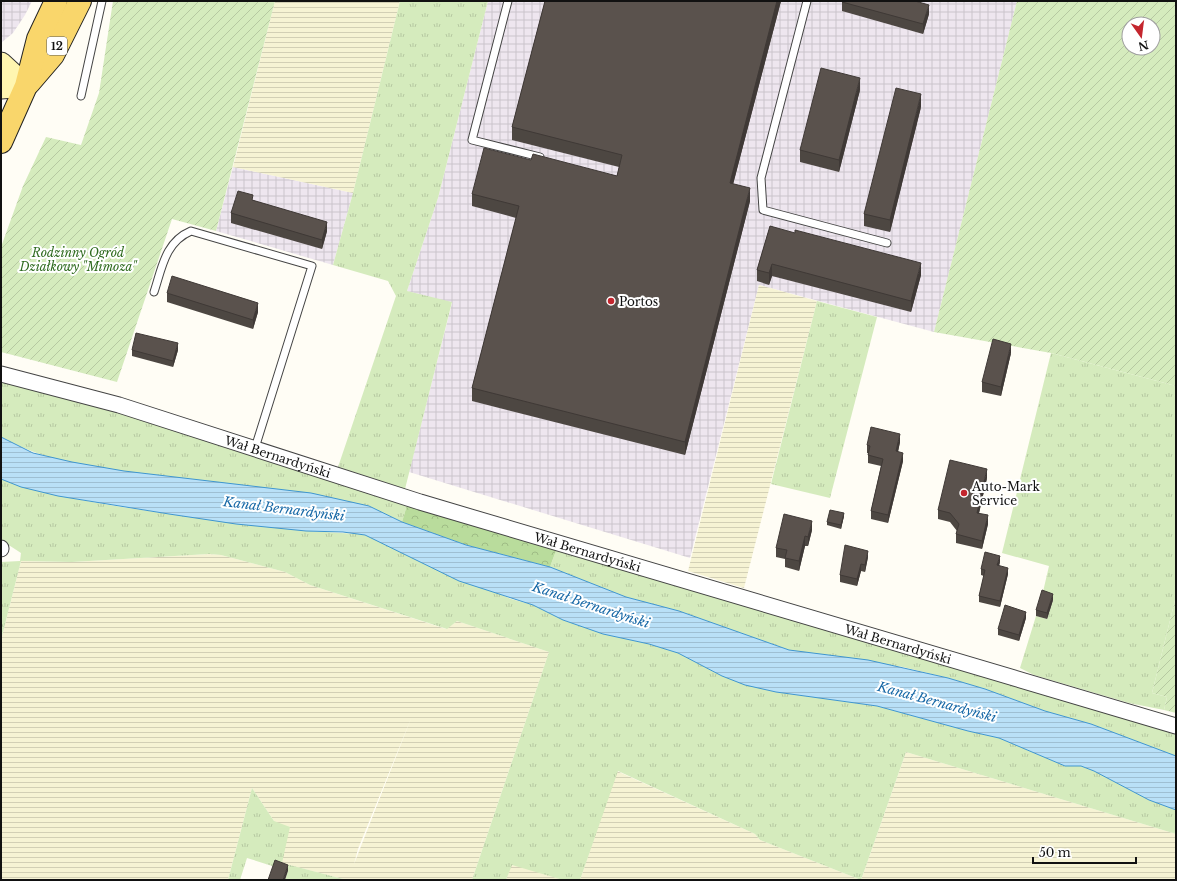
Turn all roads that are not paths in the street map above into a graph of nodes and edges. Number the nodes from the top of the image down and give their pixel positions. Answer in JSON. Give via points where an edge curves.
{"nodes":[{"id":1,"x":56,"y":1,"type":"edge"},
{"id":2,"x":80,"y":1,"type":"edge"},
{"id":3,"x":102,"y":1,"type":"edge"},
{"id":4,"x":508,"y":1,"type":"edge"},
{"id":5,"x":807,"y":1,"type":"edge"},
{"id":6,"x":1,"y":63,"type":"edge"},
{"id":7,"x":26,"y":86,"type":"junction"},
{"id":8,"x":1,"y":88,"type":"edge"},
{"id":9,"x":82,"y":96,"type":"dead end"},
{"id":10,"x":1,"y":142,"type":"edge"},
{"id":11,"x":548,"y":160,"type":"edge"},
{"id":12,"x":887,"y":243,"type":"dead end"},
{"id":13,"x":154,"y":292,"type":"dead end"},
{"id":14,"x":1,"y":374,"type":"edge"},
{"id":15,"x":255,"y":448,"type":"junction"},
{"id":16,"x":1176,"y":726,"type":"edge"}],
"edges":[{"from":1,"to":7,"type":"main road","number":"12","via":[[38,38]]},
{"from":2,"to":7,"type":"main road","number":"12","via":[[53,54]]},
{"from":3,"to":9,"type":"lane"},
{"from":4,"to":11,"type":"lane","via":[[472,140]]},
{"from":5,"to":12,"type":"lane","via":[[761,178],[763,210]]},
{"from":6,"to":7,"type":"main road"},
{"from":7,"to":8,"type":"main road"},
{"from":7,"to":10,"type":"main road","number":"12"},
{"from":13,"to":15,"type":"lane","via":[[171,245],[191,231],[312,266]]},
{"from":14,"to":15,"type":"street","name":"Wał Bernardyński","via":[[118,405]]},
{"from":15,"to":16,"type":"street","name":"Wał Bernardyński","via":[[420,502]]}]}
